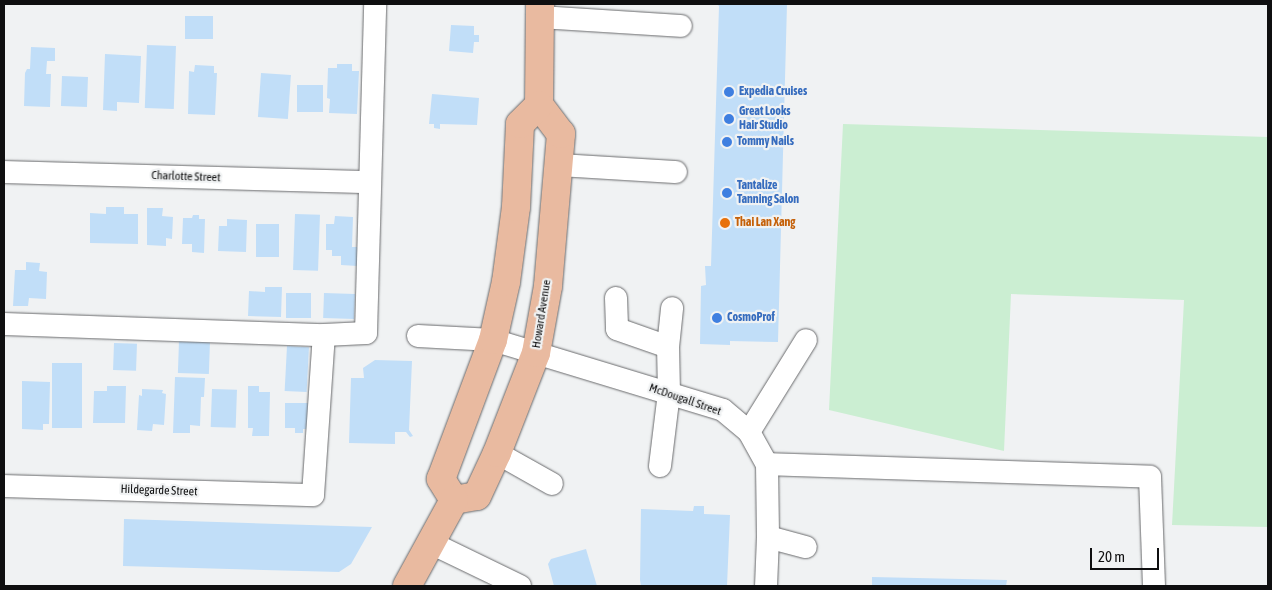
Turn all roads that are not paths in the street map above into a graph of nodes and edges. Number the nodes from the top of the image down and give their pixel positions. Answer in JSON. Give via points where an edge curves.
{"nodes":[{"id":1,"x":375,"y":4,"type":"edge"},
{"id":2,"x":540,"y":10,"type":"edge"},
{"id":3,"x":681,"y":26,"type":"dead end"},
{"id":4,"x":539,"y":104,"type":"junction"},
{"id":5,"x":558,"y":164,"type":"junction"},
{"id":6,"x":4,"y":172,"type":"edge"},
{"id":7,"x":676,"y":172,"type":"dead end"},
{"id":8,"x":369,"y":182,"type":"junction"},
{"id":9,"x":616,"y":298,"type":"dead end"},
{"id":10,"x":672,"y":308,"type":"dead end"},
{"id":11,"x":4,"y":324,"type":"edge"},
{"id":12,"x":324,"y":335,"type":"junction"},
{"id":13,"x":418,"y":336,"type":"dead end"},
{"id":14,"x":493,"y":340,"type":"junction"},
{"id":15,"x":806,"y":340,"type":"dead end"},
{"id":16,"x":668,"y":347,"type":"junction"},
{"id":17,"x":536,"y":353,"type":"junction"},
{"id":18,"x":669,"y":393,"type":"junction"},
{"id":19,"x":749,"y":432,"type":"junction"},
{"id":20,"x":497,"y":453,"type":"junction"},
{"id":21,"x":767,"y":464,"type":"junction"},
{"id":22,"x":660,"y":466,"type":"dead end"},
{"id":23,"x":552,"y":484,"type":"dead end"},
{"id":24,"x":4,"y":486,"type":"edge"},
{"id":25,"x":454,"y":500,"type":"junction"},
{"id":26,"x":768,"y":537,"type":"junction"},
{"id":27,"x":430,"y":543,"type":"junction"},
{"id":28,"x":806,"y":547,"type":"dead end"},
{"id":29,"x":407,"y":586,"type":"edge"},
{"id":30,"x":520,"y":586,"type":"edge"},
{"id":31,"x":766,"y":586,"type":"edge"},
{"id":32,"x":1154,"y":586,"type":"edge"}],
"edges":[{"from":1,"to":8,"type":"street"},
{"from":2,"to":3,"type":"street"},
{"from":2,"to":4,"type":"main road"},
{"from":4,"to":5,"type":"main road","name":"Howard Avenue","via":[[561,134]]},
{"from":4,"to":14,"type":"main road","via":[[520,124],[516,207],[506,282]]},
{"from":5,"to":7,"type":"street"},
{"from":5,"to":17,"type":"main road","name":"Howard Avenue","via":[[548,286]]},
{"from":6,"to":8,"type":"street","name":"Charlotte Street"},
{"from":8,"to":12,"type":"street","via":[[366,333]]},
{"from":9,"to":16,"type":"street","via":[[617,329]]},
{"from":10,"to":16,"type":"street"},
{"from":11,"to":12,"type":"street"},
{"from":12,"to":24,"type":"street","name":"Hildegarde Street","via":[[313,495]]},
{"from":13,"to":14,"type":"street","name":"McDougall Street"},
{"from":14,"to":17,"type":"street","name":"McDougall Street"},
{"from":14,"to":25,"type":"main road","via":[[441,479]]},
{"from":15,"to":19,"type":"street"},
{"from":16,"to":18,"type":"street"},
{"from":17,"to":18,"type":"street","name":"McDougall Street"},
{"from":17,"to":20,"type":"main road","name":"Howard Avenue"},
{"from":18,"to":19,"type":"street","name":"McDougall Street","via":[[722,410]]},
{"from":18,"to":22,"type":"street"},
{"from":19,"to":21,"type":"street","name":"McDougall Street"},
{"from":20,"to":23,"type":"street"},
{"from":20,"to":25,"type":"main road","name":"Howard Avenue","via":[[477,496]]},
{"from":21,"to":26,"type":"street","name":"McDougall Street"},
{"from":21,"to":32,"type":"street","via":[[1150,477]]},
{"from":25,"to":27,"type":"main road"},
{"from":26,"to":28,"type":"street"},
{"from":26,"to":31,"type":"street","name":"McDougall Street"},
{"from":27,"to":29,"type":"main road"},
{"from":27,"to":30,"type":"street"}]}
